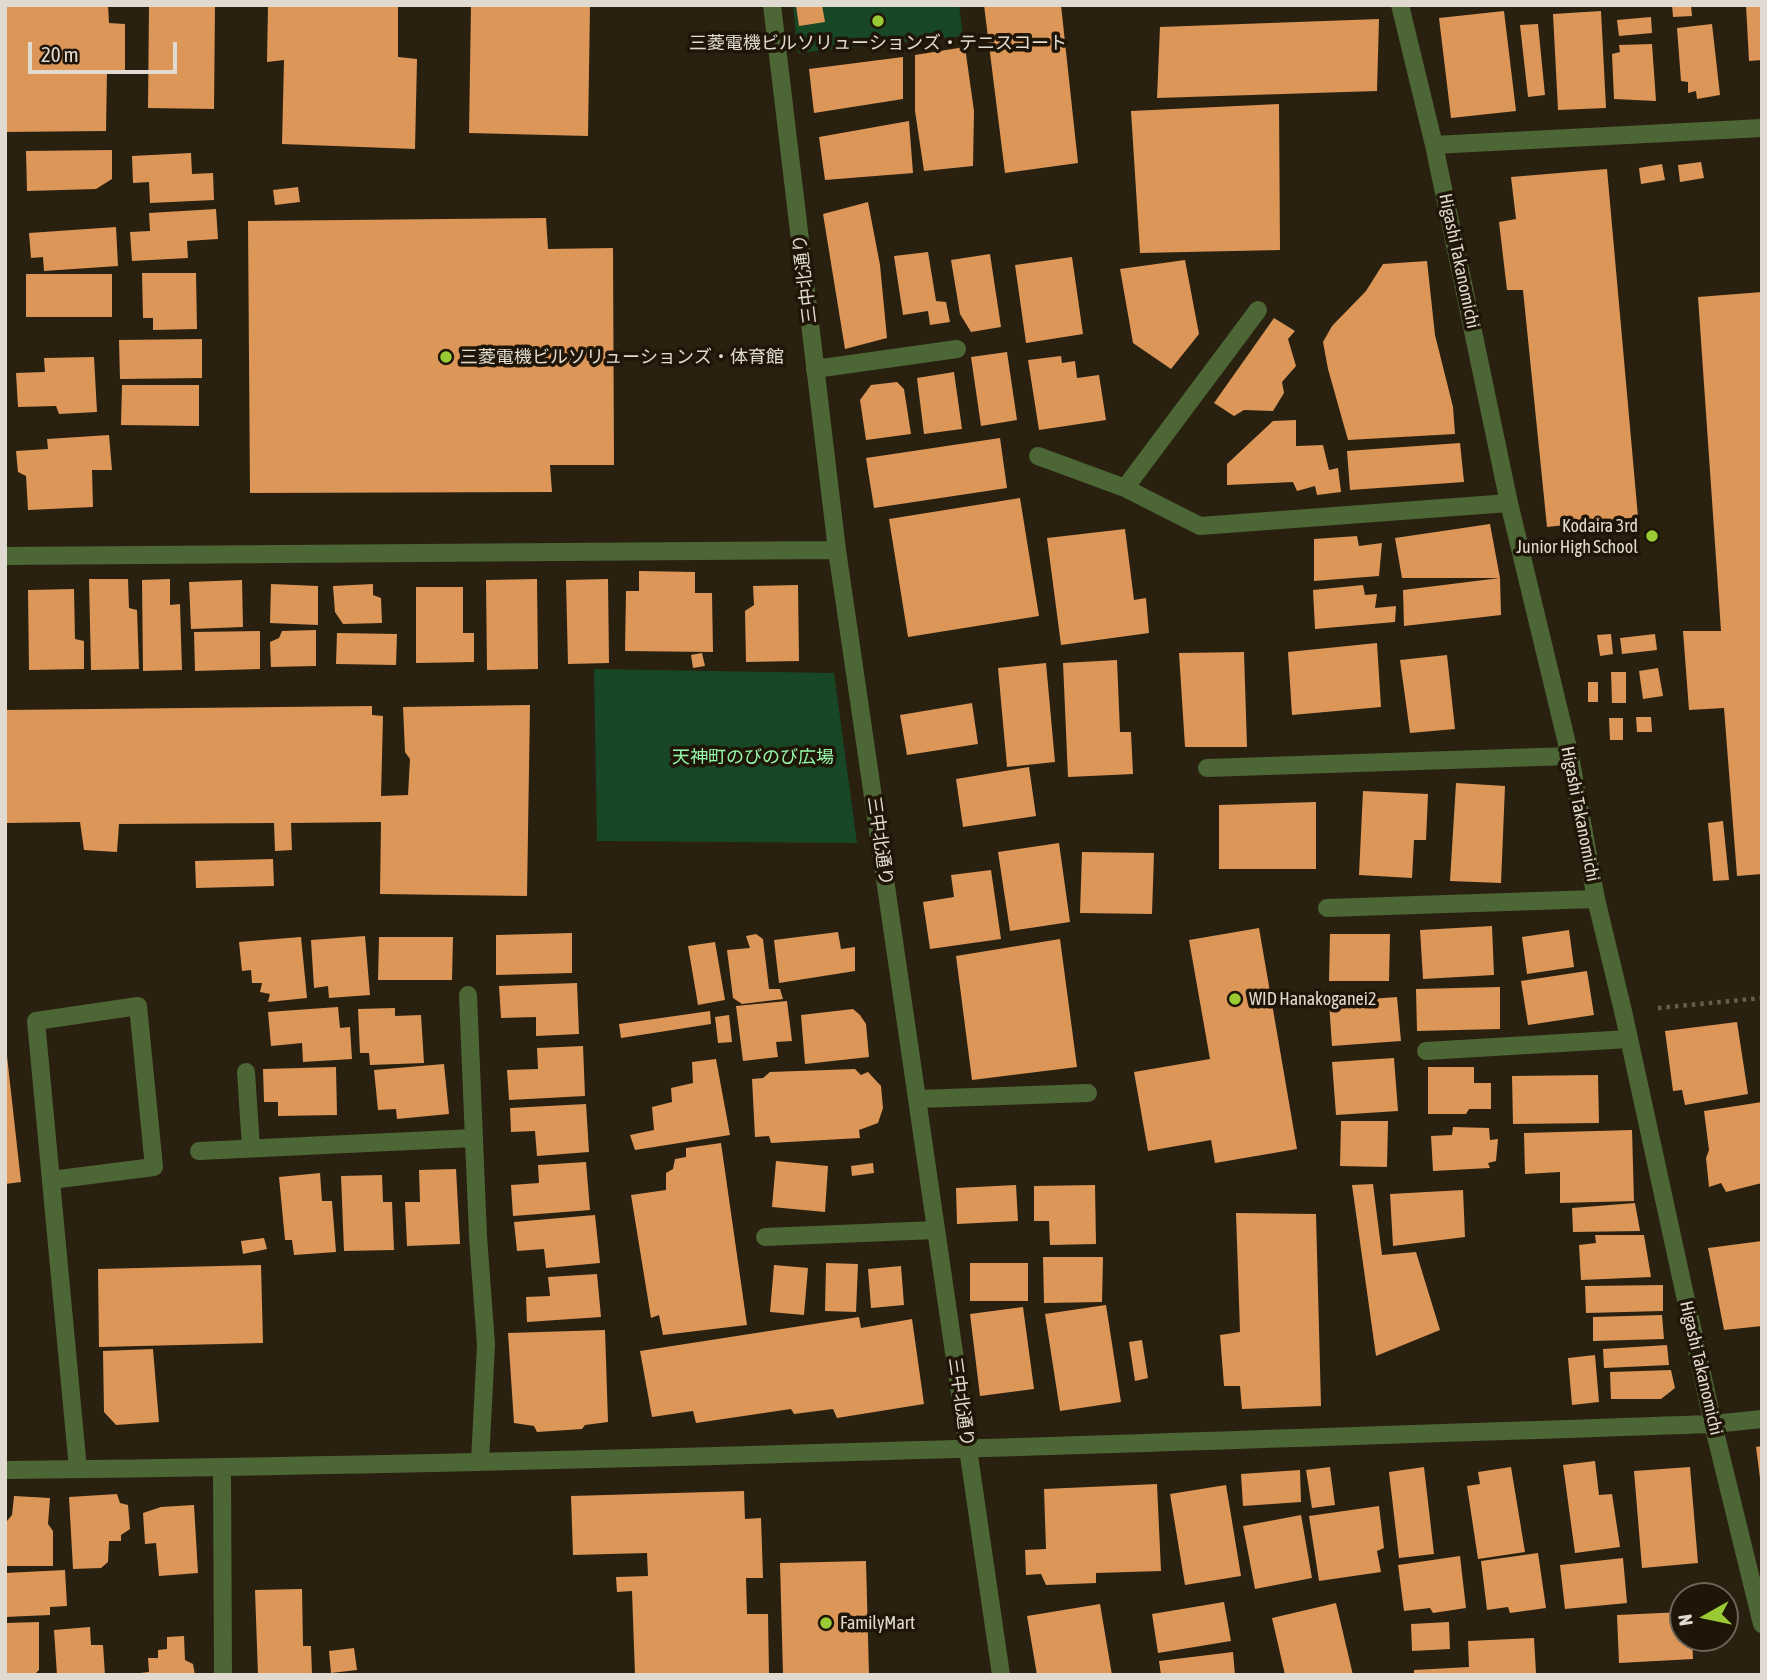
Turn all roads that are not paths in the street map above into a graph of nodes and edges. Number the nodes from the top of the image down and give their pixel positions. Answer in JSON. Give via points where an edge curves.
{"nodes":[{"id":1,"x":772,"y":5,"type":"edge"},
{"id":2,"x":1400,"y":5,"type":"edge"},
{"id":3,"x":1762,"y":128,"type":"edge"},
{"id":4,"x":1434,"y":145,"type":"junction"},
{"id":5,"x":1258,"y":310,"type":"dead end"},
{"id":6,"x":957,"y":349,"type":"dead end"},
{"id":7,"x":815,"y":369,"type":"junction"},
{"id":8,"x":1038,"y":456,"type":"dead end"},
{"id":9,"x":1125,"y":488,"type":"junction"},
{"id":10,"x":1509,"y":503,"type":"junction"},
{"id":11,"x":837,"y":550,"type":"junction"},
{"id":12,"x":5,"y":556,"type":"edge"},
{"id":13,"x":1570,"y":756,"type":"junction"},
{"id":14,"x":1207,"y":768,"type":"dead end"},
{"id":15,"x":1596,"y":899,"type":"junction"},
{"id":16,"x":1327,"y":908,"type":"dead end"},
{"id":17,"x":468,"y":995,"type":"dead end"},
{"id":18,"x":1629,"y":1039,"type":"junction"},
{"id":19,"x":1426,"y":1051,"type":"dead end"},
{"id":20,"x":246,"y":1072,"type":"dead end"},
{"id":21,"x":1088,"y":1093,"type":"dead end"},
{"id":22,"x":918,"y":1099,"type":"junction"},
{"id":23,"x":474,"y":1138,"type":"junction"},
{"id":24,"x":251,"y":1148,"type":"junction"},
{"id":25,"x":199,"y":1151,"type":"dead end"},
{"id":26,"x":51,"y":1180,"type":"junction"},
{"id":27,"x":936,"y":1230,"type":"junction"},
{"id":28,"x":765,"y":1237,"type":"dead end"},
{"id":29,"x":1762,"y":1419,"type":"edge"},
{"id":30,"x":1713,"y":1424,"type":"junction"},
{"id":31,"x":968,"y":1449,"type":"junction"},
{"id":32,"x":480,"y":1461,"type":"junction"},
{"id":33,"x":222,"y":1468,"type":"junction"},
{"id":34,"x":78,"y":1469,"type":"junction"},
{"id":35,"x":5,"y":1470,"type":"edge"},
{"id":36,"x":1762,"y":1623,"type":"edge"},
{"id":37,"x":223,"y":1675,"type":"edge"},
{"id":38,"x":1001,"y":1675,"type":"edge"}],
"edges":[{"from":1,"to":7,"type":"street","name":"三中北通り"},
{"from":2,"to":4,"type":"street","name":"Higashi Takanomichi"},
{"from":3,"to":4,"type":"street"},
{"from":4,"to":10,"type":"street","name":"Higashi Takanomichi"},
{"from":5,"to":9,"type":"street"},
{"from":6,"to":7,"type":"street"},
{"from":7,"to":11,"type":"street","name":"三中北通り"},
{"from":8,"to":9,"type":"street"},
{"from":9,"to":10,"type":"street","via":[[1200,526]]},
{"from":10,"to":13,"type":"street","name":"Higashi Takanomichi"},
{"from":11,"to":12,"type":"street"},
{"from":11,"to":22,"type":"street","name":"三中北通り"},
{"from":13,"to":14,"type":"street"},
{"from":13,"to":15,"type":"street","name":"Higashi Takanomichi"},
{"from":15,"to":16,"type":"street"},
{"from":15,"to":18,"type":"street","name":"Higashi Takanomichi"},
{"from":17,"to":23,"type":"street"},
{"from":18,"to":19,"type":"street"},
{"from":18,"to":30,"type":"street","name":"Higashi Takanomichi"},
{"from":20,"to":24,"type":"street"},
{"from":21,"to":22,"type":"street"},
{"from":22,"to":27,"type":"street","name":"三中北通り"},
{"from":23,"to":24,"type":"street"},
{"from":23,"to":32,"type":"street","via":[[486,1345]]},
{"from":24,"to":25,"type":"street"},
{"from":26,"to":26,"type":"street","via":[[36,1021],[138,1006],[154,1167]]},
{"from":26,"to":34,"type":"street"},
{"from":27,"to":28,"type":"street"},
{"from":27,"to":31,"type":"street","name":"三中北通り"},
{"from":29,"to":30,"type":"street"},
{"from":30,"to":31,"type":"street"},
{"from":30,"to":36,"type":"street","name":"Higashi Takanomichi"},
{"from":31,"to":32,"type":"street"},
{"from":31,"to":38,"type":"street","name":"三中北通り"},
{"from":32,"to":33,"type":"street"},
{"from":33,"to":34,"type":"street"},
{"from":33,"to":37,"type":"street"},
{"from":34,"to":35,"type":"street"}]}
